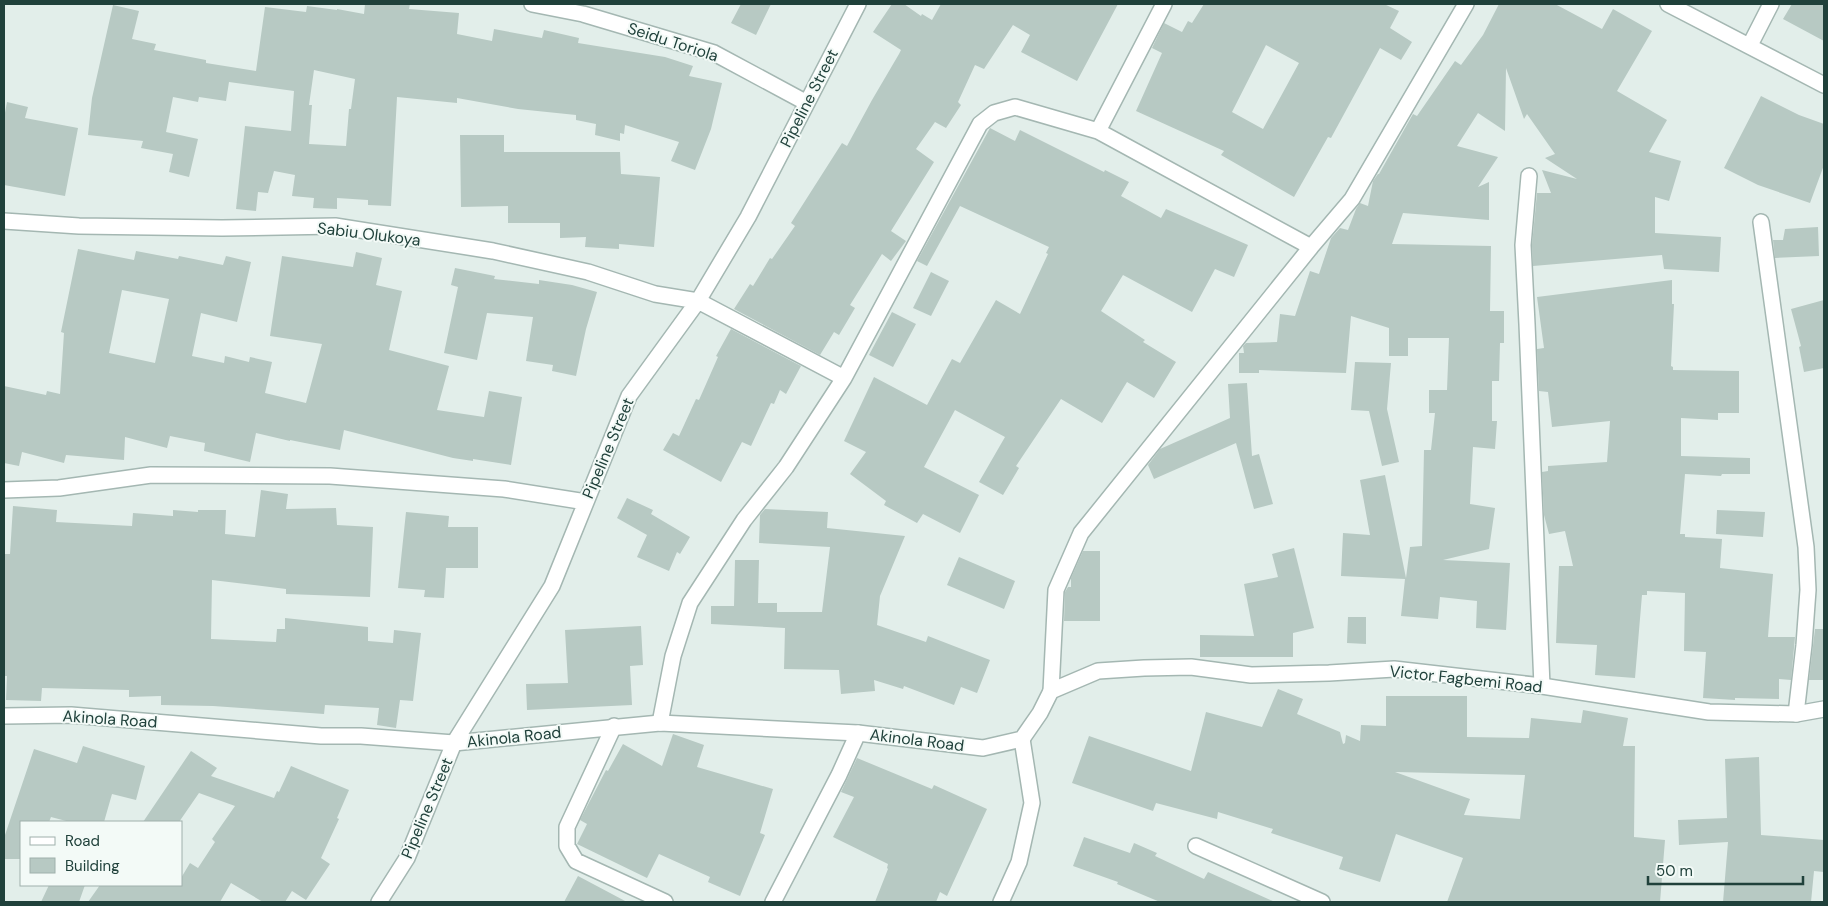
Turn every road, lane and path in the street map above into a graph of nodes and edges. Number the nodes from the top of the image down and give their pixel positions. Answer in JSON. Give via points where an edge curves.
{"nodes":[{"id":1,"x":532,"y":4,"type":"edge"},
{"id":2,"x":858,"y":4,"type":"edge"},
{"id":3,"x":1164,"y":4,"type":"edge"},
{"id":4,"x":1466,"y":4,"type":"edge"},
{"id":5,"x":1668,"y":4,"type":"edge"},
{"id":6,"x":1771,"y":4,"type":"edge"},
{"id":7,"x":1750,"y":45,"type":"junction"},
{"id":8,"x":1824,"y":85,"type":"edge"},
{"id":9,"x":807,"y":103,"type":"junction"},
{"id":10,"x":1098,"y":131,"type":"junction"},
{"id":11,"x":1529,"y":176,"type":"dead end"},
{"id":12,"x":4,"y":221,"type":"edge"},
{"id":13,"x":1761,"y":222,"type":"dead end"},
{"id":14,"x":1311,"y":247,"type":"junction"},
{"id":15,"x":698,"y":301,"type":"junction"},
{"id":16,"x":844,"y":378,"type":"junction"},
{"id":17,"x":4,"y":490,"type":"edge"},
{"id":18,"x":586,"y":502,"type":"junction"},
{"id":19,"x":1542,"y":686,"type":"junction"},
{"id":20,"x":1051,"y":691,"type":"junction"},
{"id":21,"x":1824,"y":709,"type":"edge"},
{"id":22,"x":1796,"y":714,"type":"junction"},
{"id":23,"x":4,"y":716,"type":"edge"},
{"id":24,"x":660,"y":723,"type":"junction"},
{"id":25,"x":614,"y":726,"type":"junction"},
{"id":26,"x":858,"y":733,"type":"junction"},
{"id":27,"x":1022,"y":739,"type":"junction"},
{"id":28,"x":454,"y":743,"type":"junction"},
{"id":29,"x":1196,"y":846,"type":"dead end"},
{"id":30,"x":379,"y":902,"type":"edge"},
{"id":31,"x":665,"y":902,"type":"edge"},
{"id":32,"x":773,"y":902,"type":"edge"},
{"id":33,"x":1001,"y":902,"type":"edge"},
{"id":34,"x":1322,"y":902,"type":"edge"}],
"edges":[{"from":1,"to":9,"type":"street","name":"Seidu Toriola","via":[[582,14],[714,53]]},
{"from":2,"to":9,"type":"street","name":"Pipeline Street"},
{"from":3,"to":10,"type":"street"},
{"from":4,"to":14,"type":"street","via":[[1352,199]]},
{"from":5,"to":7,"type":"street"},
{"from":6,"to":7,"type":"street"},
{"from":7,"to":8,"type":"street"},
{"from":9,"to":15,"type":"street","name":"Pipeline Street","via":[[748,218]]},
{"from":10,"to":14,"type":"street"},
{"from":10,"to":16,"type":"street","via":[[1015,107],[994,113],[980,124]]},
{"from":11,"to":19,"type":"street","via":[[1523,245]]},
{"from":12,"to":15,"type":"street","name":"Sabiu Olukoya","via":[[79,226],[335,226],[493,251],[588,272],[655,294]]},
{"from":13,"to":22,"type":"street","via":[[1806,547],[1808,590]]},
{"from":14,"to":20,"type":"street","via":[[1082,533],[1056,590]]},
{"from":15,"to":16,"type":"street","name":"Sabiu Olukoya"},
{"from":15,"to":18,"type":"street","name":"Pipeline Street","via":[[629,396]]},
{"from":16,"to":24,"type":"street","via":[[690,603],[673,656]]},
{"from":17,"to":18,"type":"street","via":[[59,488],[151,475],[330,476],[504,489]]},
{"from":18,"to":28,"type":"street","name":"Pipeline Street","via":[[552,586]]},
{"from":19,"to":20,"type":"street","name":"Victor Fagbemi Road","via":[[1394,669],[1251,675],[1191,667],[1098,671]]},
{"from":19,"to":22,"type":"street","name":"Victor Fagbemi Road","via":[[1709,712]]},
{"from":20,"to":27,"type":"street"},
{"from":21,"to":22,"type":"street","name":"Victor Fagbemi Road"},
{"from":23,"to":28,"type":"street","name":"Akinola Road","via":[[71,715],[321,736]]},
{"from":24,"to":25,"type":"street","name":"Akinola Road"},
{"from":24,"to":26,"type":"street","name":"Akinola Road"},
{"from":25,"to":28,"type":"street","name":"Akinola Road"},
{"from":25,"to":31,"type":"street","via":[[567,827],[567,846],[576,861]]},
{"from":26,"to":27,"type":"street","name":"Akinola Road","via":[[983,748]]},
{"from":26,"to":32,"type":"street"},
{"from":27,"to":33,"type":"street","via":[[1032,803],[1019,862]]},
{"from":28,"to":30,"type":"street","name":"Pipeline Street","via":[[407,858]]},
{"from":29,"to":34,"type":"street"}]}
